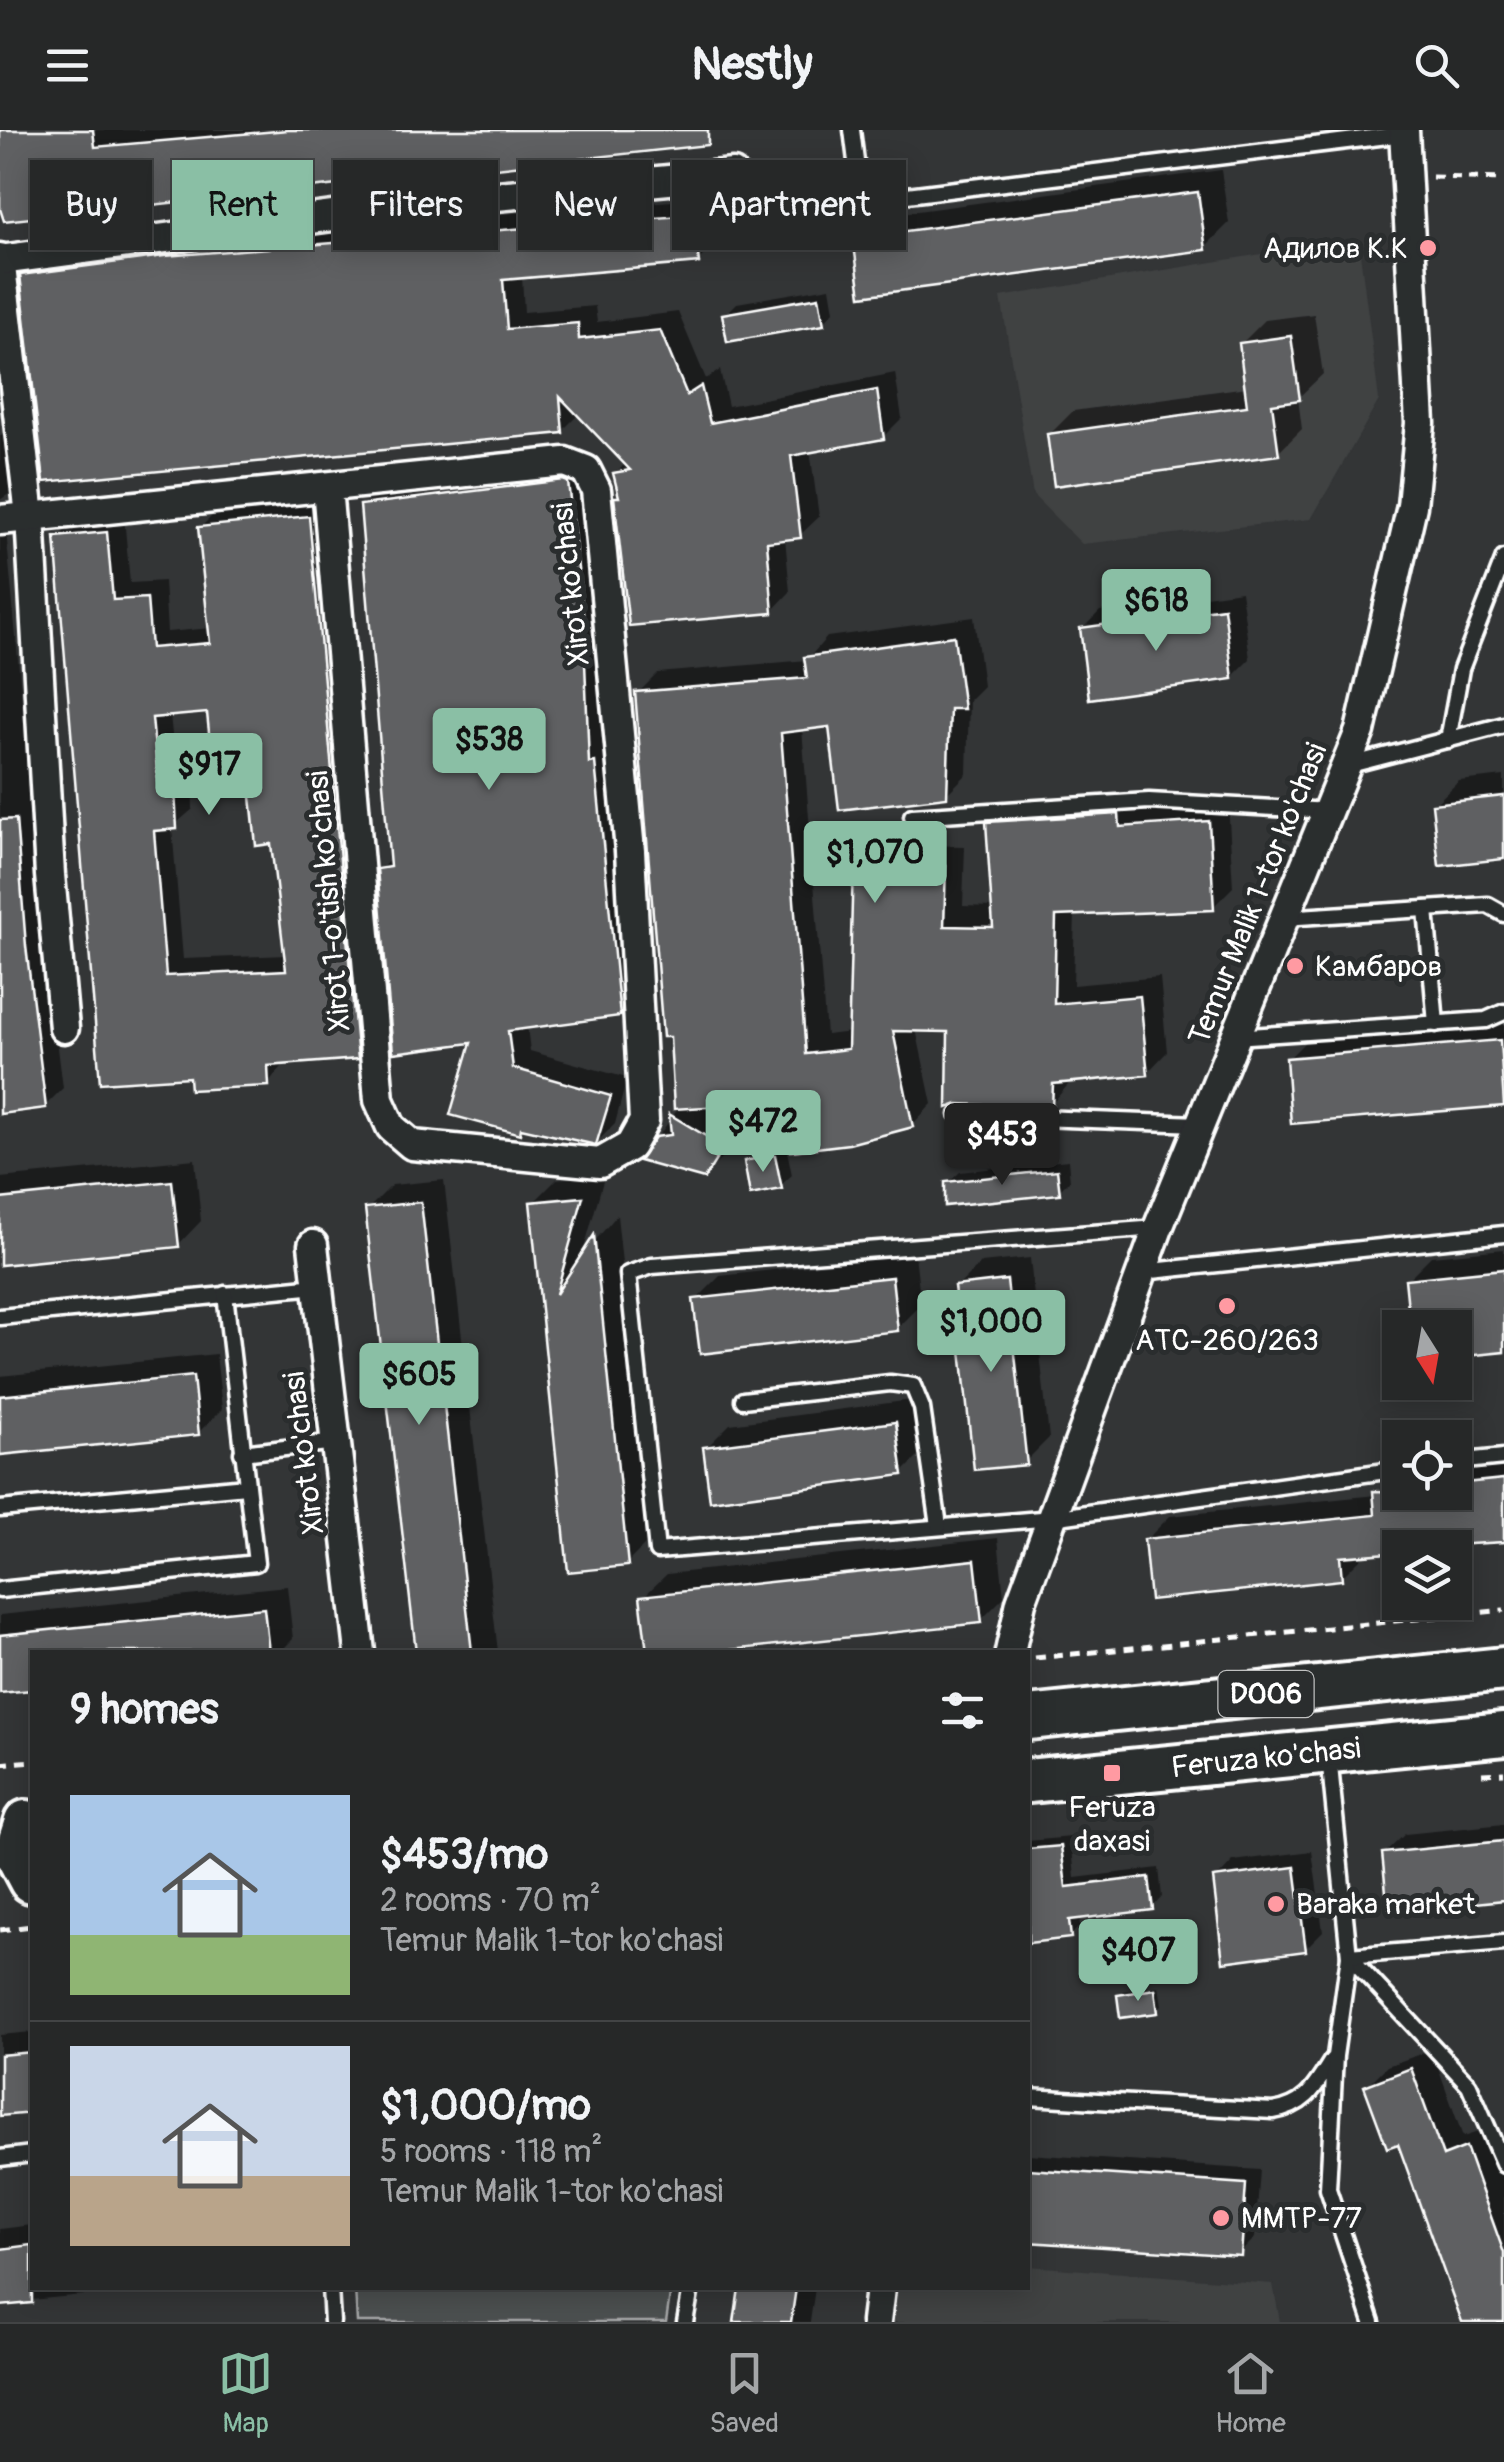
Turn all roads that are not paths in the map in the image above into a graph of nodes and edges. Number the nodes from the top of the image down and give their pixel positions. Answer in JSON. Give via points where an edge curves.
{"nodes":[{"id":1,"x":852,"y":130,"type":"edge"},
{"id":2,"x":1404,"y":132,"type":"edge"},
{"id":3,"x":672,"y":180,"type":"edge"},
{"id":4,"x":0,"y":259,"type":"edge"},
{"id":5,"x":327,"y":487,"type":"junction"},
{"id":6,"x":30,"y":516,"type":"junction"},
{"id":7,"x":0,"y":520,"type":"edge"},
{"id":8,"x":1504,"y":558,"type":"edge"},
{"id":9,"x":1504,"y":724,"type":"edge"},
{"id":10,"x":1448,"y":740,"type":"junction"},
{"id":11,"x":1346,"y":766,"type":"junction"},
{"id":12,"x":1330,"y":811,"type":"junction"},
{"id":13,"x":912,"y":816,"type":"dead end"},
{"id":14,"x":1426,"y":909,"type":"junction"},
{"id":15,"x":1504,"y":914,"type":"edge"},
{"id":16,"x":1282,"y":918,"type":"junction"},
{"id":17,"x":1504,"y":1012,"type":"edge"},
{"id":18,"x":1436,"y":1024,"type":"junction"},
{"id":19,"x":64,"y":1028,"type":"dead end"},
{"id":20,"x":1233,"y":1038,"type":"junction"},
{"id":21,"x":958,"y":1115,"type":"dead end"},
{"id":22,"x":1199,"y":1124,"type":"junction"},
{"id":23,"x":391,"y":1127,"type":"joint"},
{"id":24,"x":1158,"y":1228,"type":"junction"},
{"id":25,"x":1504,"y":1234,"type":"edge"},
{"id":26,"x":313,"y":1245,"type":"dead end"},
{"id":27,"x":1141,"y":1272,"type":"junction"},
{"id":28,"x":318,"y":1286,"type":"junction"},
{"id":29,"x":225,"y":1294,"type":"junction"},
{"id":30,"x":0,"y":1317,"type":"edge"},
{"id":31,"x":743,"y":1400,"type":"dead end"},
{"id":32,"x":336,"y":1442,"type":"junction"},
{"id":33,"x":242,"y":1453,"type":"junction"},
{"id":34,"x":1504,"y":1457,"type":"edge"},
{"id":35,"x":1472,"y":1460,"type":"edge"},
{"id":36,"x":1382,"y":1472,"type":"edge"},
{"id":37,"x":246,"y":1486,"type":"junction"},
{"id":38,"x":0,"y":1509,"type":"edge"},
{"id":39,"x":1052,"y":1518,"type":"junction"},
{"id":40,"x":939,"y":1526,"type":"junction"},
{"id":41,"x":0,"y":1590,"type":"edge"},
{"id":42,"x":360,"y":1650,"type":"edge"},
{"id":43,"x":1010,"y":1650,"type":"edge"},
{"id":44,"x":1504,"y":1669,"type":"edge"},
{"id":45,"x":1030,"y":1718,"type":"edge"},
{"id":46,"x":1504,"y":1734,"type":"edge"},
{"id":47,"x":1329,"y":1751,"type":"junction"},
{"id":48,"x":1030,"y":1782,"type":"edge"},
{"id":49,"x":19,"y":1823,"type":"edge"},
{"id":50,"x":30,"y":1878,"type":"edge"},
{"id":51,"x":30,"y":1881,"type":"edge"},
{"id":52,"x":0,"y":1884,"type":"edge"},
{"id":53,"x":1504,"y":1943,"type":"edge"},
{"id":54,"x":1349,"y":1956,"type":"junction"},
{"id":55,"x":1334,"y":2056,"type":"junction"},
{"id":56,"x":1030,"y":2097,"type":"edge"},
{"id":57,"x":30,"y":2154,"type":"edge"},
{"id":58,"x":0,"y":2158,"type":"edge"},
{"id":59,"x":1504,"y":2165,"type":"edge"},
{"id":60,"x":330,"y":2290,"type":"edge"},
{"id":61,"x":690,"y":2290,"type":"edge"},
{"id":62,"x":880,"y":2290,"type":"edge"},
{"id":63,"x":332,"y":2322,"type":"edge"},
{"id":64,"x":685,"y":2322,"type":"edge"},
{"id":65,"x":876,"y":2322,"type":"edge"},
{"id":66,"x":1372,"y":2322,"type":"edge"}],
"edges":[{"from":1,"to":2,"type":"lane","via":[[858,178],[875,191],[907,195]]},
{"from":2,"to":11,"type":"street","name":"Temur Malik 1-tor ko'chasi","via":[[1418,463],[1394,594]]},
{"from":3,"to":4,"type":"street","via":[[454,200]]},
{"from":4,"to":6,"type":"street"},
{"from":5,"to":6,"type":"street","name":"Xirot ko'chasi"},
{"from":5,"to":23,"type":"street","name":"Xirot 1-o'tish ko'chasi","via":[[379,1100]]},
{"from":5,"to":23,"type":"street","name":"Xirot ko'chasi","via":[[565,462],[586,470],[596,490],[630,851],[644,1121],[630,1146],[600,1164],[412,1146]]},
{"from":6,"to":7,"type":"street","name":"Xirot ko'chasi"},
{"from":6,"to":19,"type":"street"},
{"from":8,"to":10,"type":"lane","via":[[1462,668]]},
{"from":9,"to":10,"type":"lane"},
{"from":10,"to":11,"type":"lane"},
{"from":11,"to":12,"type":"street","name":"Temur Malik 1-tor ko'chasi"},
{"from":12,"to":13,"type":"lane","via":[[1149,801]]},
{"from":12,"to":16,"type":"street","name":"Temur Malik 1-tor ko'chasi"},
{"from":14,"to":15,"type":"lane","via":[[1488,905]]},
{"from":14,"to":16,"type":"lane"},
{"from":14,"to":18,"type":"lane"},
{"from":16,"to":20,"type":"street","name":"Temur Malik 1-tor ko'chasi"},
{"from":17,"to":18,"type":"lane"},
{"from":18,"to":20,"type":"lane"},
{"from":20,"to":22,"type":"street","name":"Temur Malik 1-tor ko'chasi"},
{"from":21,"to":22,"type":"lane"},
{"from":22,"to":24,"type":"street","name":"Temur Malik 1-tor ko'chasi"},
{"from":24,"to":27,"type":"street","name":"Temur Malik 1-tor ko'chasi"},
{"from":24,"to":40,"type":"lane","via":[[671,1264],[628,1274],[657,1551]]},
{"from":25,"to":27,"type":"lane"},
{"from":26,"to":28,"type":"street","name":"Xirot ko'chasi"},
{"from":27,"to":39,"type":"street","name":"Temur Malik 1-tor ko'chasi"},
{"from":28,"to":29,"type":"lane"},
{"from":28,"to":32,"type":"street","name":"Xirot ko'chasi"},
{"from":29,"to":30,"type":"lane"},
{"from":29,"to":33,"type":"lane"},
{"from":31,"to":40,"type":"lane","via":[[914,1386]]},
{"from":32,"to":33,"type":"lane"},
{"from":32,"to":42,"type":"street","name":"Xirot ko'chasi"},
{"from":33,"to":37,"type":"lane"},
{"from":34,"to":35,"type":"lane"},
{"from":36,"to":39,"type":"lane"},
{"from":37,"to":38,"type":"lane"},
{"from":37,"to":41,"type":"lane","via":[[256,1563]]},
{"from":39,"to":40,"type":"lane"},
{"from":39,"to":43,"type":"street","name":"Temur Malik 1-tor ko'chasi"},
{"from":44,"to":45,"type":"main road","number":"D006"},
{"from":46,"to":47,"type":"main road","name":"Feruza ko'chasi","number":"D006"},
{"from":47,"to":48,"type":"main road","name":"Feruza ko'chasi","number":"D006"},
{"from":47,"to":54,"type":"lane"},
{"from":49,"to":50,"type":"main road","via":[[16,1853]]},
{"from":51,"to":52,"type":"main road"},
{"from":53,"to":54,"type":"lane"},
{"from":54,"to":55,"type":"lane"},
{"from":54,"to":59,"type":"lane","via":[[1469,2085]]},
{"from":55,"to":56,"type":"lane","via":[[1309,2096],[1295,2108],[1274,2112]]},
{"from":55,"to":66,"type":"lane","via":[[1328,2189]]},
{"from":57,"to":58,"type":"lane"},
{"from":60,"to":63,"type":"lane"},
{"from":61,"to":64,"type":"lane"},
{"from":62,"to":65,"type":"street"}]}
